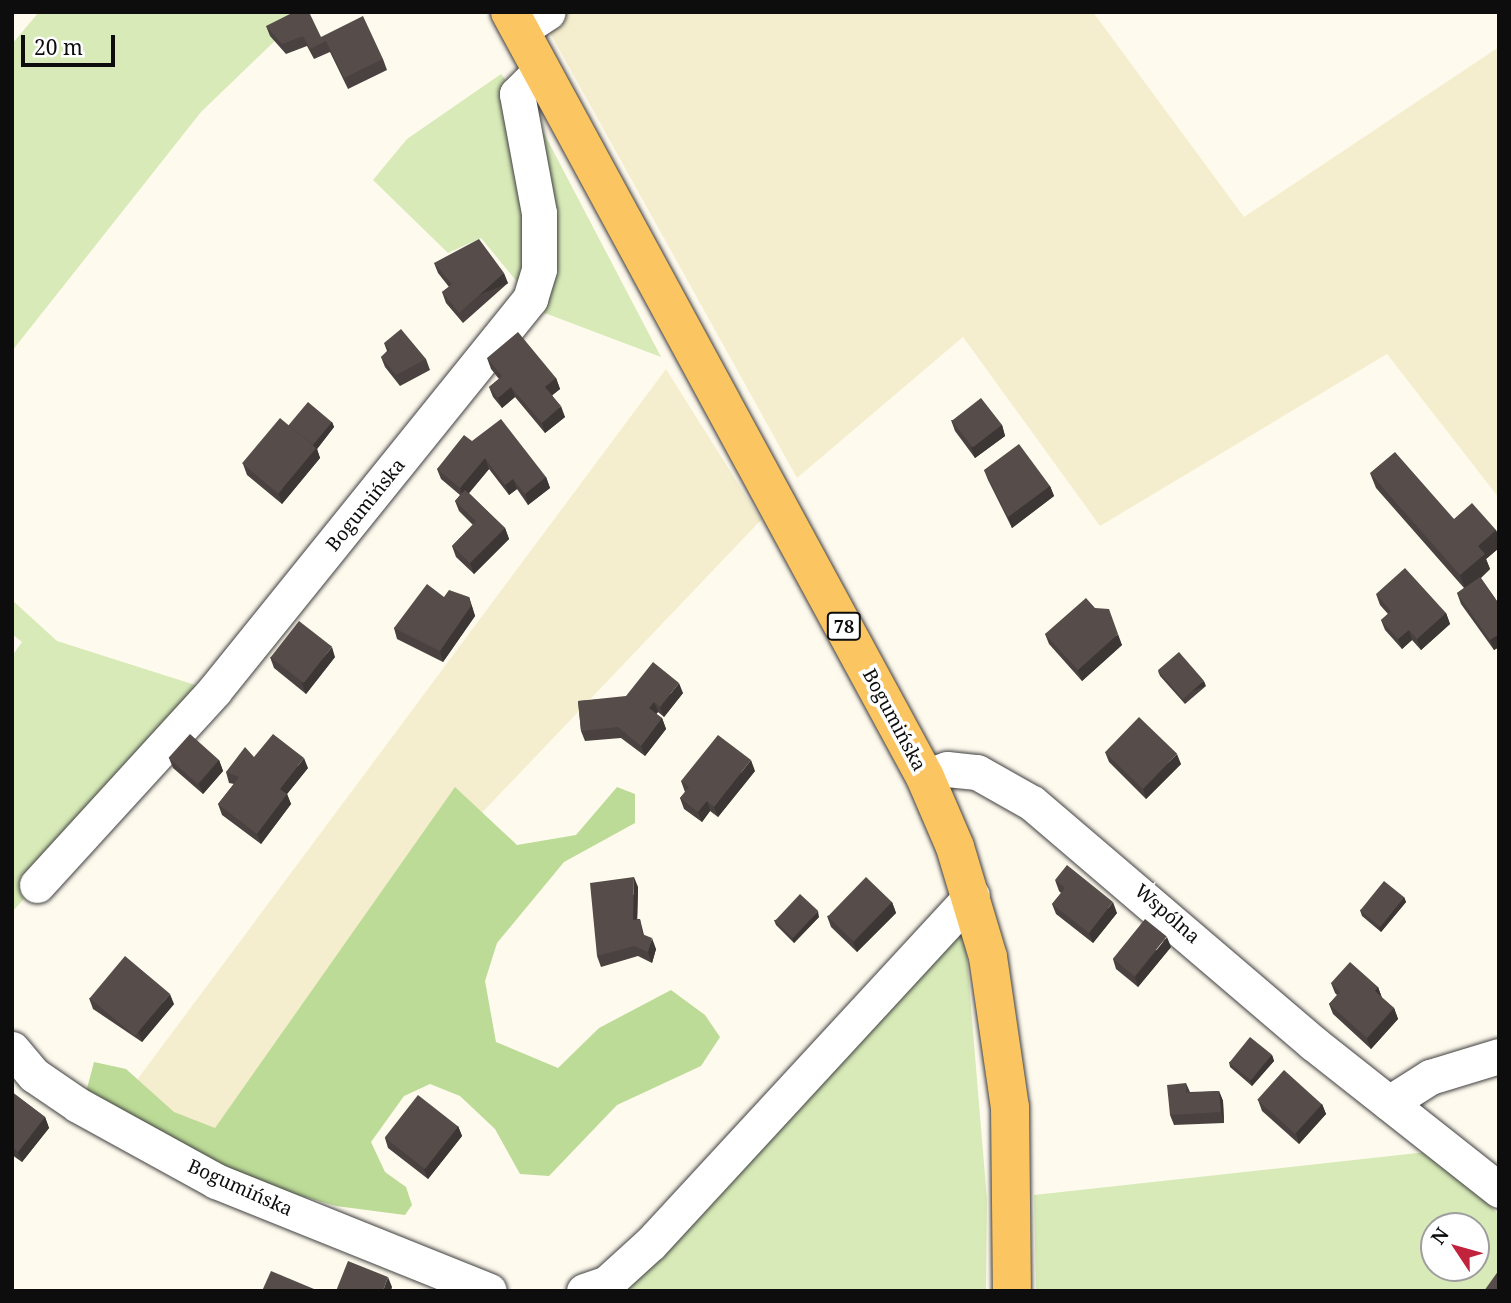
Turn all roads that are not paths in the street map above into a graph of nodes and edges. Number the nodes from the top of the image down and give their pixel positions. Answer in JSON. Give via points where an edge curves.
{"nodes":[{"id":1,"x":526,"y":18,"type":"edge"},
{"id":2,"x":540,"y":72,"type":"junction"},
{"id":3,"x":925,"y":777,"type":"junction"},
{"id":4,"x":37,"y":885,"type":"dead end"},
{"id":5,"x":972,"y":895,"type":"junction"},
{"id":6,"x":12,"y":1049,"type":"edge"},
{"id":7,"x":1499,"y":1056,"type":"edge"},
{"id":8,"x":1389,"y":1103,"type":"junction"},
{"id":9,"x":1499,"y":1190,"type":"edge"},
{"id":10,"x":489,"y":1291,"type":"edge"},
{"id":11,"x":584,"y":1291,"type":"edge"},
{"id":12,"x":1012,"y":1291,"type":"edge"}],
"edges":[{"from":1,"to":2,"type":"main road","name":"Bogumińska","number":"78"},
{"from":2,"to":3,"type":"main road","name":"Bogumińska","number":"78"},
{"from":2,"to":4,"type":"street","name":"Bogumińska","via":[[517,94],[539,213],[539,270],[530,299],[215,691]]},
{"from":3,"to":5,"type":"main road","name":"Bogumińska","number":"78"},
{"from":3,"to":8,"type":"street","name":"Wspólna","via":[[947,769],[977,772],[1032,803]]},
{"from":5,"to":11,"type":"street","via":[[651,1243],[607,1283]]},
{"from":5,"to":12,"type":"main road","name":"Bogumińska","number":"78","via":[[988,957],[1010,1107]]},
{"from":6,"to":10,"type":"street","name":"Bogumińska","via":[[34,1075],[78,1105],[216,1181]]},
{"from":7,"to":8,"type":"street","via":[[1430,1077]]},
{"from":8,"to":9,"type":"street","name":"Wspólna"}]}
